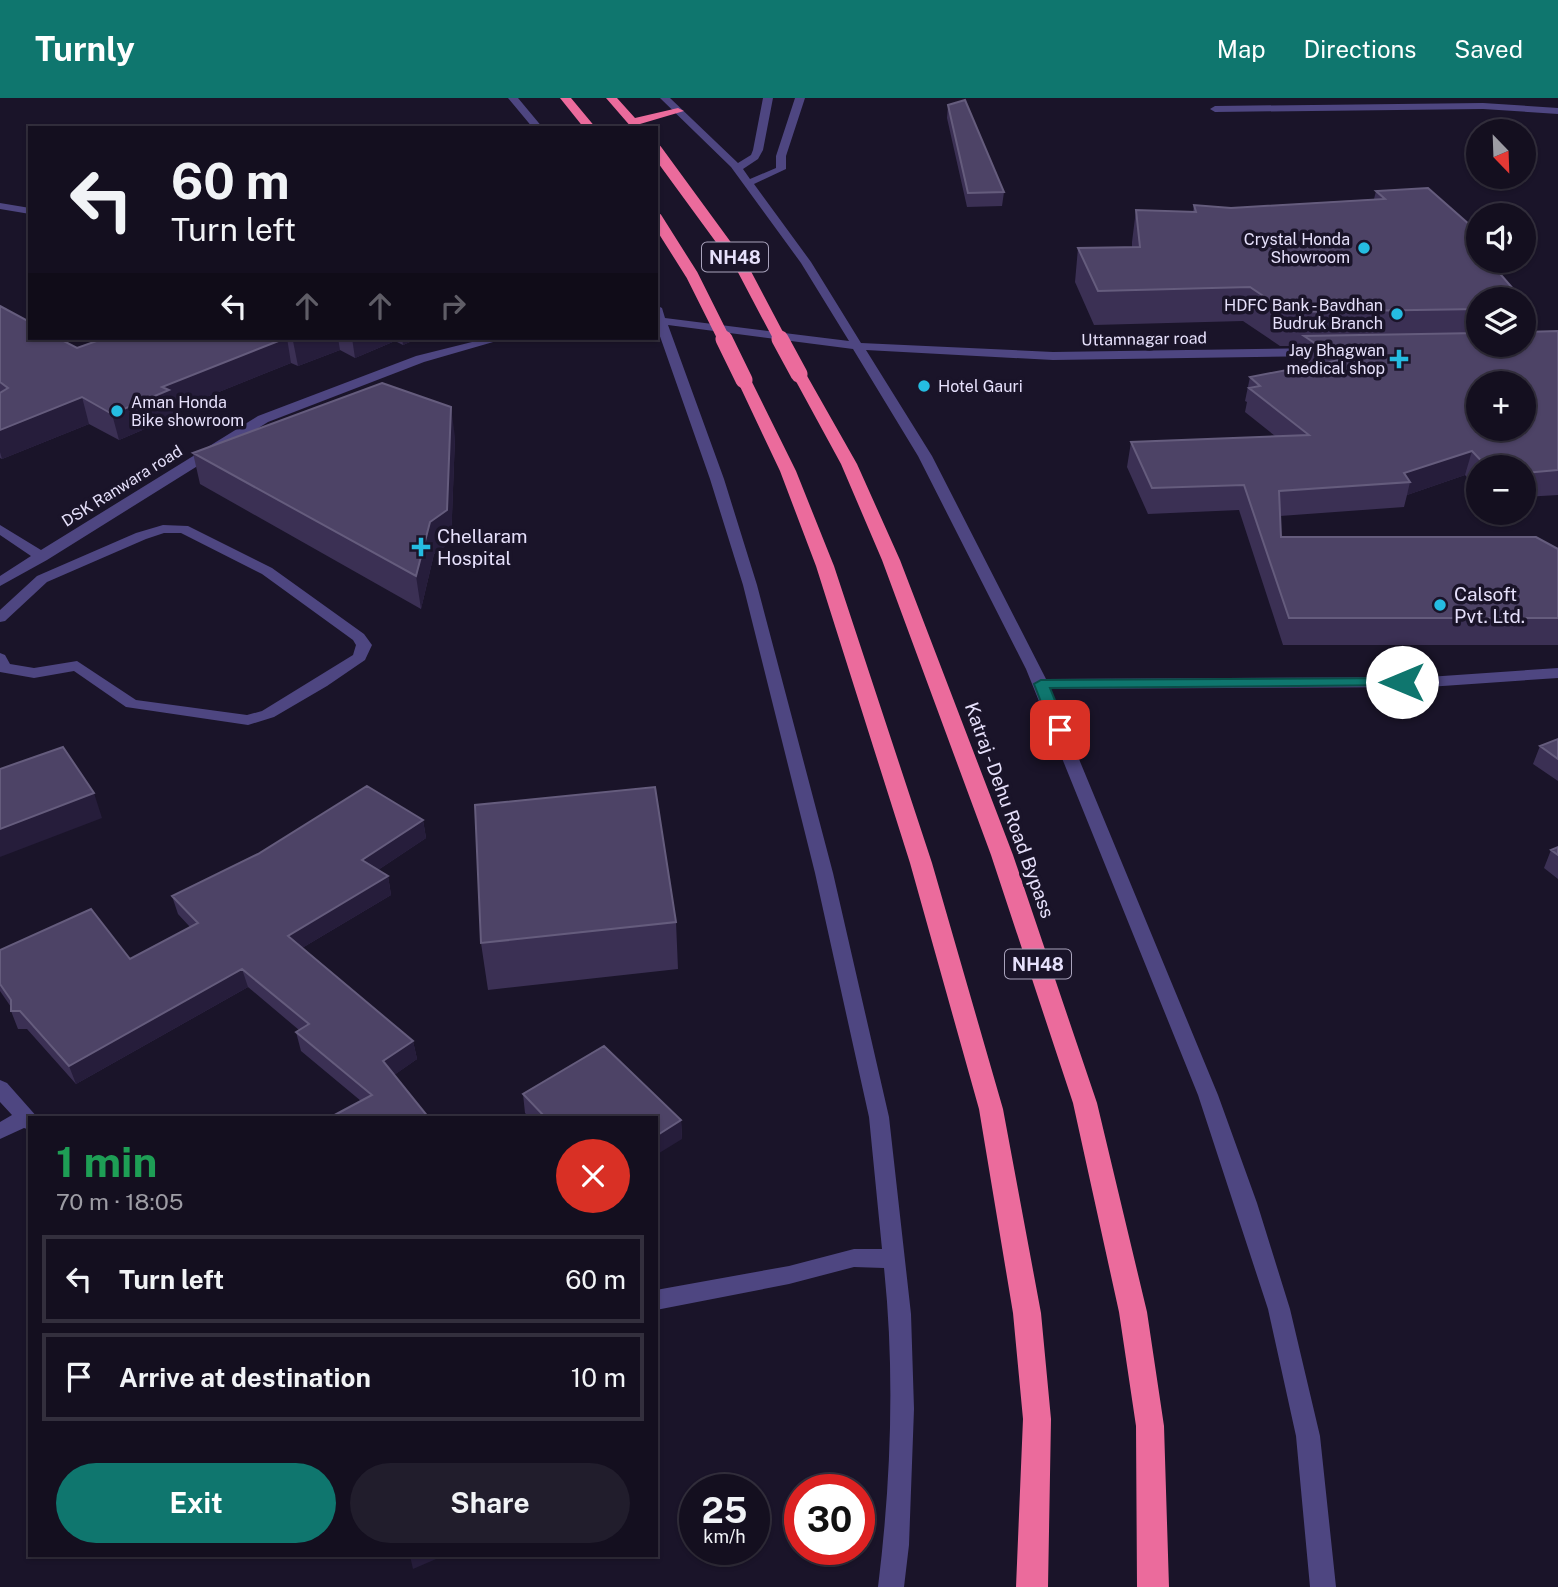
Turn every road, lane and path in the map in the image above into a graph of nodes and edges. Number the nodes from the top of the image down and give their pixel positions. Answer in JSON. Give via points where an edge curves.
{"nodes":[{"id":1,"x":513,"y":98,"type":"edge"},
{"id":2,"x":565,"y":98,"type":"edge"},
{"id":3,"x":611,"y":98,"type":"edge"},
{"id":4,"x":665,"y":98,"type":"edge"},
{"id":5,"x":768,"y":98,"type":"edge"},
{"id":6,"x":800,"y":98,"type":"edge"},
{"id":7,"x":1215,"y":109,"type":"dead end"},
{"id":8,"x":678,"y":111,"type":"junction"},
{"id":9,"x":1558,"y":111,"type":"edge"},
{"id":10,"x":636,"y":125,"type":"edge"},
{"id":11,"x":536,"y":126,"type":"edge"},
{"id":12,"x":588,"y":126,"type":"edge"},
{"id":13,"x":658,"y":153,"type":"edge"},
{"id":14,"x":755,"y":156,"type":"junction"},
{"id":15,"x":737,"y":168,"type":"junction"},
{"id":16,"x":781,"y":169,"type":"junction"},
{"id":17,"x":749,"y":183,"type":"junction"},
{"id":18,"x":0,"y":206,"type":"edge"},
{"id":19,"x":28,"y":211,"type":"edge"},
{"id":20,"x":658,"y":221,"type":"edge"},
{"id":21,"x":658,"y":316,"type":"edge"},
{"id":22,"x":493,"y":340,"type":"edge"},
{"id":23,"x":857,"y":346,"type":"junction"},
{"id":24,"x":1332,"y":352,"type":"edge"},
{"id":25,"x":0,"y":529,"type":"edge"},
{"id":26,"x":41,"y":556,"type":"junction"},
{"id":27,"x":0,"y":582,"type":"edge"},
{"id":28,"x":0,"y":591,"type":"edge"},
{"id":29,"x":19,"y":600,"type":"junction"},
{"id":30,"x":0,"y":618,"type":"edge"},
{"id":31,"x":0,"y":658,"type":"edge"},
{"id":32,"x":1558,"y":673,"type":"edge"},
{"id":33,"x":1041,"y":684,"type":"junction"},
{"id":34,"x":0,"y":1088,"type":"edge"},
{"id":35,"x":27,"y":1120,"type":"edge"},
{"id":36,"x":0,"y":1131,"type":"edge"},
{"id":37,"x":895,"y":1259,"type":"junction"},
{"id":38,"x":659,"y":1296,"type":"edge"},
{"id":39,"x":891,"y":1587,"type":"edge"},
{"id":40,"x":1032,"y":1587,"type":"edge"},
{"id":41,"x":1153,"y":1587,"type":"edge"},
{"id":42,"x":1322,"y":1587,"type":"edge"}],
"edges":[{"from":1,"to":11,"type":"street"},
{"from":2,"to":12,"type":"highway"},
{"from":3,"to":10,"type":"highway"},
{"from":4,"to":8,"type":"street"},
{"from":5,"to":14,"type":"street"},
{"from":6,"to":16,"type":"street"},
{"from":7,"to":9,"type":"street","via":[[1470,106]]},
{"from":8,"to":10,"type":"highway"},
{"from":8,"to":15,"type":"street"},
{"from":13,"to":41,"type":"highway","name":"Katraj - Dehu Road Bypass","number":"NH48","bridge":true,"via":[[743,269],[849,464],[891,560],[1002,855],[1085,1103],[1133,1312],[1150,1426]]},
{"from":14,"to":15,"type":"street"},
{"from":14,"to":16,"type":"street"},
{"from":15,"to":17,"type":"street"},
{"from":16,"to":17,"type":"street"},
{"from":17,"to":23,"type":"street","via":[[806,262]]},
{"from":18,"to":19,"type":"street"},
{"from":20,"to":40,"type":"highway","number":"NH48","bridge":true,"via":[[692,275],[744,380],[788,471],[825,566],[921,863],[991,1109],[1027,1313],[1037,1419]]},
{"from":21,"to":23,"type":"street","name":"Uttamnagar road"},
{"from":21,"to":37,"type":"street","via":[[747,573],[824,873],[879,1117]]},
{"from":22,"to":26,"type":"street","name":"DSK Ranwara road","via":[[420,359],[263,419]]},
{"from":23,"to":24,"type":"street","name":"Uttamnagar road","via":[[1053,356]]},
{"from":23,"to":33,"type":"street","via":[[925,456]]},
{"from":25,"to":26,"type":"street"},
{"from":26,"to":27,"type":"street","name":"DSK Ranwara road"},
{"from":28,"to":29,"type":"street"},
{"from":29,"to":30,"type":"street"},
{"from":29,"to":31,"type":"street","via":[[42,579],[141,536],[183,529],[267,571],[364,645],[360,657],[321,684],[248,720],[132,704],[77,666],[18,673],[4,668]]},
{"from":32,"to":33,"type":"street","via":[[1428,682]]},
{"from":33,"to":42,"type":"street","via":[[1208,1095],[1279,1309],[1308,1436]]},
{"from":34,"to":35,"type":"street"},
{"from":35,"to":36,"type":"street"},
{"from":37,"to":38,"type":"street","via":[[854,1258],[789,1275]]},
{"from":37,"to":39,"type":"street","via":[[902,1409]]}]}
